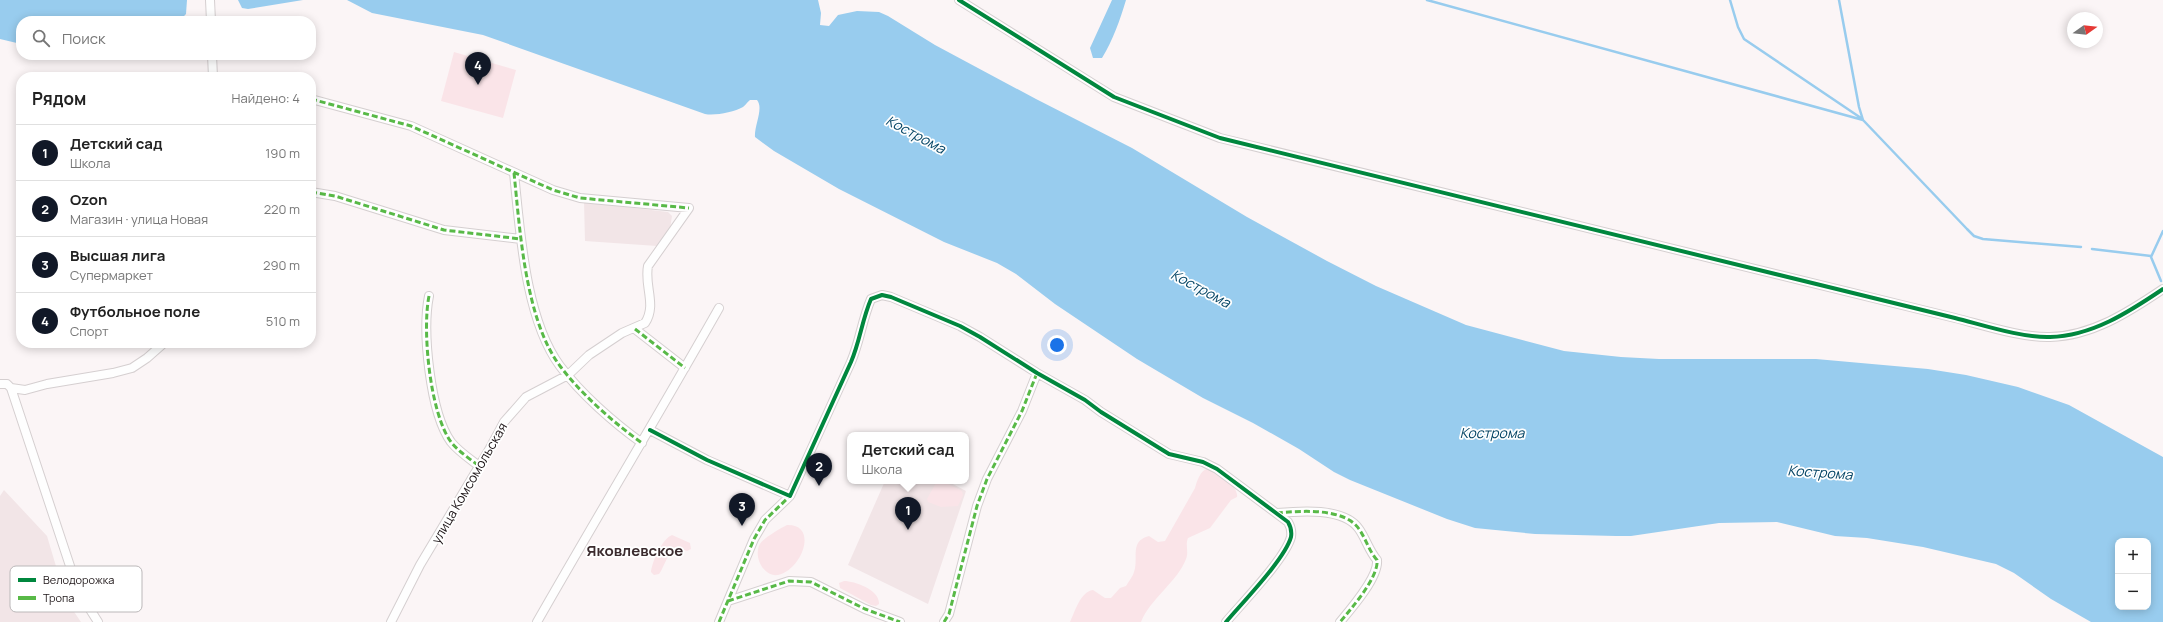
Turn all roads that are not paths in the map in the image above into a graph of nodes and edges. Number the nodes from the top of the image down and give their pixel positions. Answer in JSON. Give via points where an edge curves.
{"nodes":[{"id":1,"x":210,"y":0,"type":"edge"},
{"id":2,"x":959,"y":0,"type":"edge"},
{"id":3,"x":211,"y":16,"type":"edge"},
{"id":4,"x":212,"y":60,"type":"edge"},
{"id":5,"x":213,"y":72,"type":"edge"},
{"id":6,"x":316,"y":101,"type":"edge"},
{"id":7,"x":514,"y":173,"type":"junction"},
{"id":8,"x":316,"y":193,"type":"edge"},
{"id":9,"x":521,"y":238,"type":"junction"},
{"id":10,"x":2163,"y":289,"type":"edge"},
{"id":11,"x":428,"y":296,"type":"dead end"},
{"id":12,"x":719,"y":308,"type":"dead end"},
{"id":13,"x":635,"y":329,"type":"junction"},
{"id":14,"x":158,"y":348,"type":"edge"},
{"id":15,"x":685,"y":368,"type":"junction"},
{"id":16,"x":1037,"y":373,"type":"junction"},
{"id":17,"x":568,"y":375,"type":"junction"},
{"id":18,"x":0,"y":384,"type":"edge"},
{"id":19,"x":11,"y":388,"type":"junction"},
{"id":20,"x":650,"y":430,"type":"junction"},
{"id":21,"x":642,"y":443,"type":"junction"},
{"id":22,"x":478,"y":466,"type":"junction"},
{"id":23,"x":790,"y":496,"type":"junction"},
{"id":24,"x":1277,"y":513,"type":"junction"},
{"id":25,"x":70,"y":566,"type":"edge"},
{"id":26,"x":728,"y":601,"type":"junction"},
{"id":27,"x":92,"y":612,"type":"edge"},
{"id":28,"x":98,"y":622,"type":"edge"},
{"id":29,"x":391,"y":622,"type":"edge"},
{"id":30,"x":537,"y":622,"type":"edge"},
{"id":31,"x":719,"y":622,"type":"edge"},
{"id":32,"x":900,"y":622,"type":"edge"},
{"id":33,"x":944,"y":622,"type":"edge"},
{"id":34,"x":1226,"y":622,"type":"edge"},
{"id":35,"x":1340,"y":622,"type":"edge"}],
"edges":[{"from":1,"to":3,"type":"street"},
{"from":2,"to":10,"type":"street","via":[[1114,97],[1220,138],[1954,318],[2027,335],[2067,336],[2088,332],[2103,325]]},
{"from":4,"to":5,"type":"street"},
{"from":6,"to":7,"type":"street","via":[[411,126]]},
{"from":7,"to":9,"type":"street"},
{"from":7,"to":13,"type":"street","name":"улица Комсомольская","via":[[553,190],[580,198],[690,208],[648,266],[651,311],[645,323]]},
{"from":8,"to":9,"type":"street","via":[[335,196],[444,230]]},
{"from":9,"to":17,"type":"street","via":[[535,313],[559,366]]},
{"from":11,"to":22,"type":"street","via":[[426,345],[437,405],[452,443]]},
{"from":12,"to":15,"type":"street"},
{"from":13,"to":15,"type":"street"},
{"from":13,"to":17,"type":"street","name":"улица Комсомольская","via":[[622,333],[589,355]]},
{"from":14,"to":19,"type":"street","via":[[126,370],[25,390]]},
{"from":15,"to":20,"type":"street"},
{"from":16,"to":23,"type":"street","via":[[960,326],[900,300],[876,296],[863,317],[858,345]]},
{"from":16,"to":24,"type":"street","via":[[1085,400],[1169,454],[1203,462],[1217,469]]},
{"from":16,"to":33,"type":"street","via":[[1022,411],[987,479],[977,506],[949,614]]},
{"from":17,"to":21,"type":"street","via":[[599,407]]},
{"from":17,"to":22,"type":"street","name":"улица Комсомольская","via":[[526,397],[504,422]]},
{"from":18,"to":19,"type":"street","via":[[7,384]]},
{"from":19,"to":25,"type":"street"},
{"from":20,"to":21,"type":"street"},
{"from":20,"to":23,"type":"street","via":[[707,460]]},
{"from":21,"to":30,"type":"street"},
{"from":22,"to":29,"type":"street","name":"улица Комсомольская","via":[[420,565]]},
{"from":23,"to":26,"type":"street","via":[[765,520],[754,539]]},
{"from":24,"to":34,"type":"street","via":[[1288,522],[1291,537],[1281,556]]},
{"from":24,"to":35,"type":"street","via":[[1311,510],[1343,518],[1358,528],[1377,560],[1377,570]]},
{"from":26,"to":31,"type":"street"},
{"from":26,"to":32,"type":"street","via":[[789,581],[811,582],[865,609]]},
{"from":27,"to":28,"type":"street"}]}
